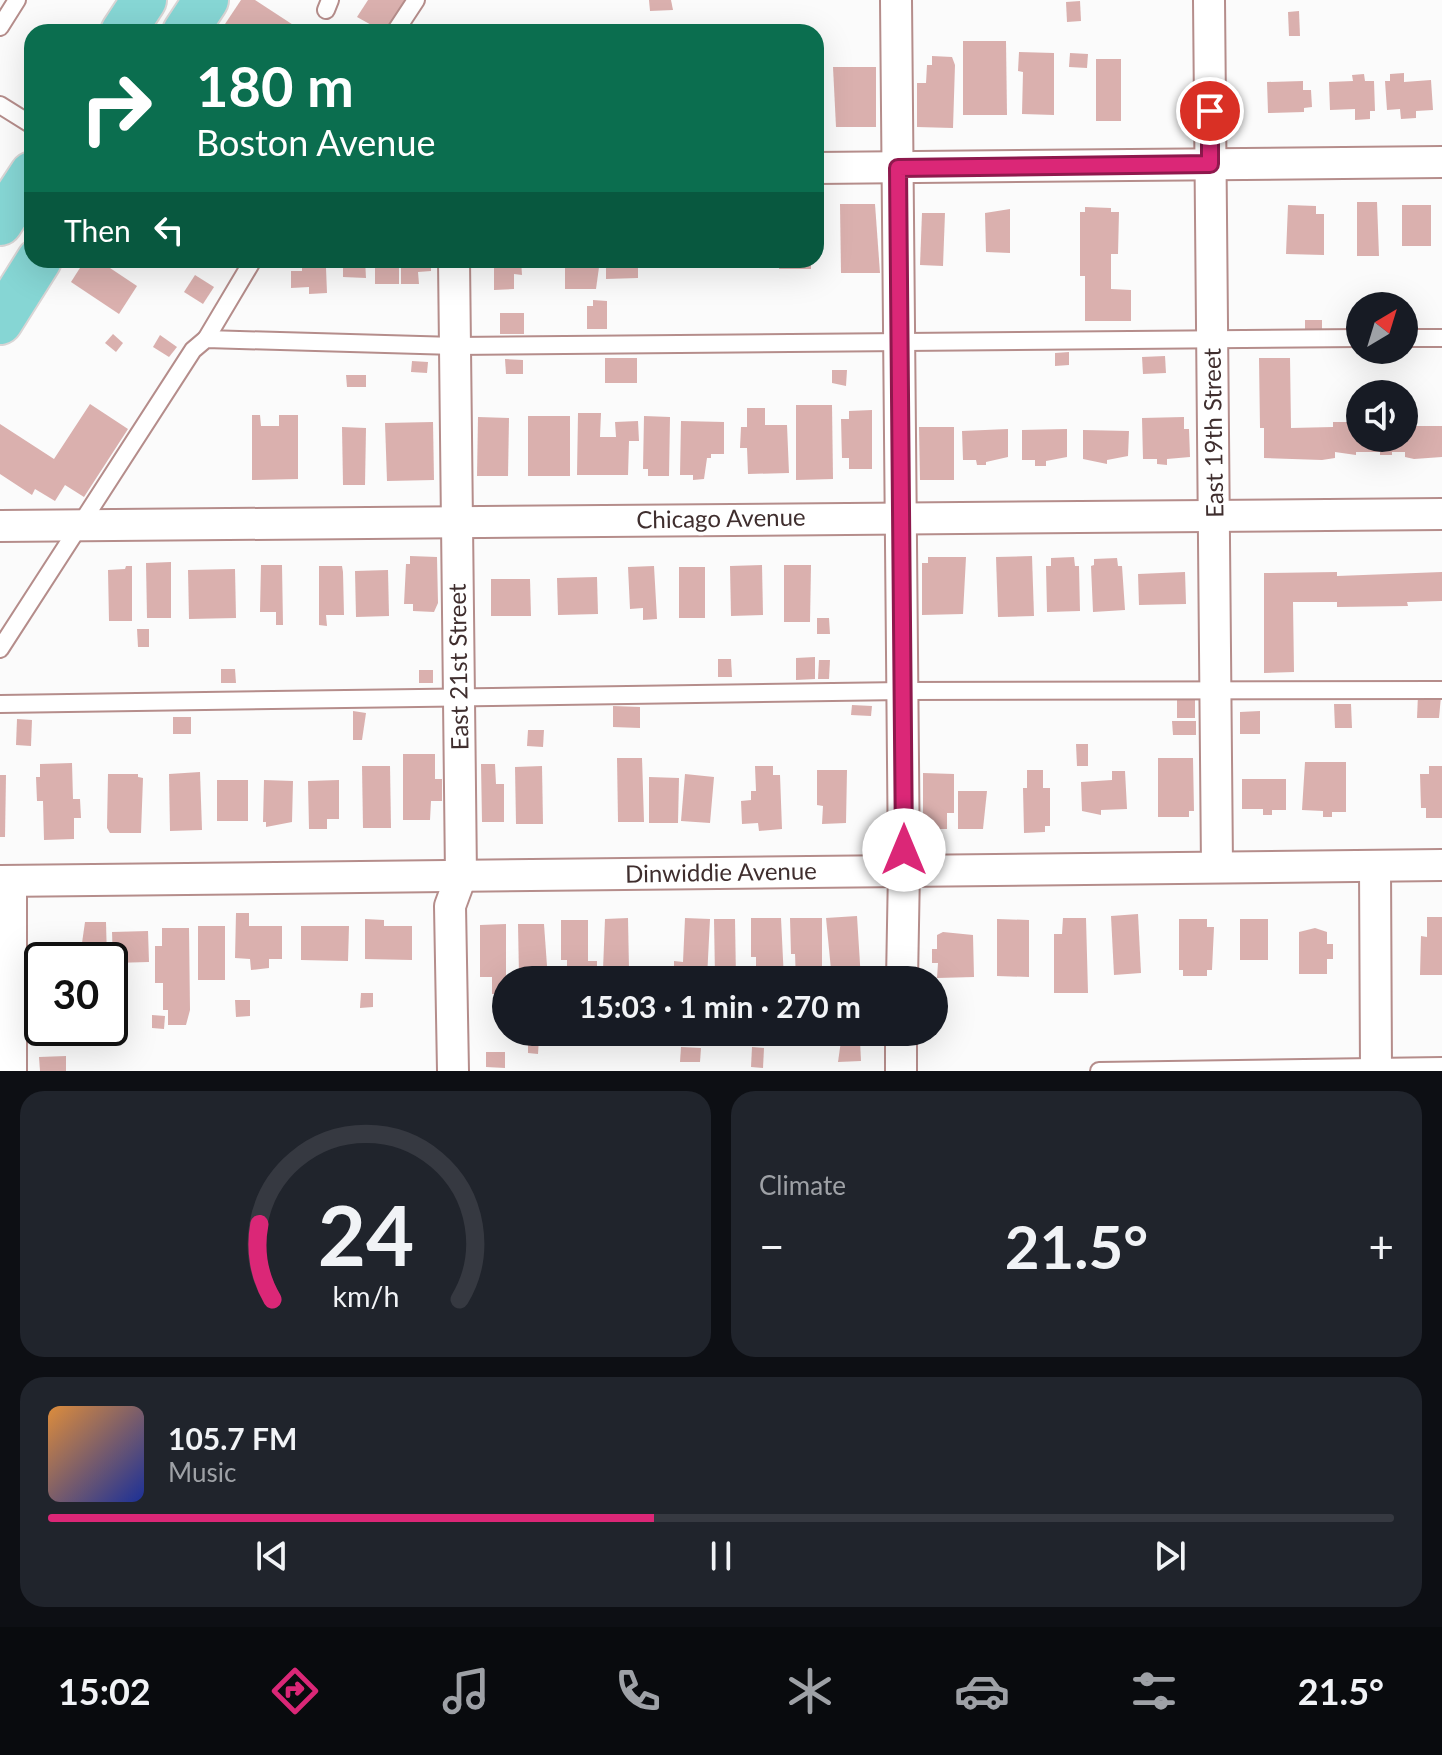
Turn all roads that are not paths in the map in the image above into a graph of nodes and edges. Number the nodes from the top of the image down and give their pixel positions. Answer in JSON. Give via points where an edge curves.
{"nodes":[{"id":1,"x":17,"y":0,"type":"edge"},
{"id":2,"x":144,"y":0,"type":"edge"},
{"id":3,"x":206,"y":0,"type":"edge"},
{"id":4,"x":416,"y":0,"type":"edge"},
{"id":5,"x":896,"y":0,"type":"edge"},
{"id":6,"x":1209,"y":0,"type":"edge"},
{"id":7,"x":128,"y":24,"type":"edge"},
{"id":8,"x":190,"y":24,"type":"edge"},
{"id":9,"x":400,"y":24,"type":"edge"},
{"id":10,"x":0,"y":27,"type":"edge"},
{"id":11,"x":0,"y":105,"type":"edge"},
{"id":12,"x":24,"y":120,"type":"edge"},
{"id":13,"x":1442,"y":162,"type":"edge"},
{"id":14,"x":1210,"y":164,"type":"junction"},
{"id":15,"x":824,"y":168,"type":"edge"},
{"id":16,"x":898,"y":168,"type":"junction"},
{"id":17,"x":24,"y":186,"type":"edge"},
{"id":18,"x":0,"y":223,"type":"edge"},
{"id":19,"x":34,"y":268,"type":"edge"},
{"id":20,"x":248,"y":268,"type":"edge"},
{"id":21,"x":454,"y":268,"type":"edge"},
{"id":22,"x":0,"y":322,"type":"edge"},
{"id":23,"x":1346,"y":338,"type":"edge"},
{"id":24,"x":1418,"y":338,"type":"edge"},
{"id":25,"x":1442,"y":338,"type":"edge"},
{"id":26,"x":206,"y":339,"type":"junction"},
{"id":27,"x":1213,"y":339,"type":"junction"},
{"id":28,"x":900,"y":342,"type":"junction"},
{"id":29,"x":455,"y":346,"type":"junction"},
{"id":30,"x":1442,"y":514,"type":"edge"},
{"id":31,"x":901,"y":517,"type":"junction"},
{"id":32,"x":1216,"y":517,"type":"junction"},
{"id":33,"x":458,"y":521,"type":"junction"},
{"id":34,"x":81,"y":525,"type":"junction"},
{"id":35,"x":0,"y":526,"type":"edge"},
{"id":36,"x":0,"y":649,"type":"edge"},
{"id":37,"x":1216,"y":689,"type":"junction"},
{"id":38,"x":1442,"y":690,"type":"edge"},
{"id":39,"x":903,"y":691,"type":"junction"},
{"id":40,"x":459,"y":700,"type":"junction"},
{"id":41,"x":0,"y":704,"type":"edge"},
{"id":42,"x":1442,"y":865,"type":"edge"},
{"id":43,"x":1217,"y":866,"type":"junction"},
{"id":44,"x":1375,"y":866,"type":"junction"},
{"id":45,"x":904,"y":870,"type":"junction"},
{"id":46,"x":461,"y":876,"type":"junction"},
{"id":47,"x":5,"y":881,"type":"edge"},
{"id":48,"x":902,"y":966,"type":"edge"},
{"id":49,"x":901,"y":1046,"type":"edge"},
{"id":50,"x":1442,"y":1066,"type":"edge"},
{"id":51,"x":1376,"y":1068,"type":"edge"},
{"id":52,"x":11,"y":1071,"type":"edge"},
{"id":53,"x":453,"y":1071,"type":"edge"},
{"id":54,"x":901,"y":1071,"type":"edge"},
{"id":55,"x":1099,"y":1071,"type":"edge"}],
"edges":[{"from":1,"to":10,"type":"lane"},
{"from":2,"to":7,"type":"main road"},
{"from":3,"to":8,"type":"main road"},
{"from":4,"to":9,"type":"lane"},
{"from":5,"to":16,"type":"street"},
{"from":6,"to":14,"type":"street","name":"East 19th Street"},
{"from":11,"to":12,"type":"lane"},
{"from":13,"to":14,"type":"street"},
{"from":14,"to":16,"type":"street"},
{"from":14,"to":27,"type":"street","name":"East 19th Street"},
{"from":15,"to":16,"type":"street"},
{"from":16,"to":28,"type":"street"},
{"from":17,"to":18,"type":"main road"},
{"from":19,"to":22,"type":"main road"},
{"from":20,"to":26,"type":"lane"},
{"from":21,"to":29,"type":"street","name":"East 21st Street"},
{"from":23,"to":27,"type":"lane"},
{"from":24,"to":25,"type":"lane"},
{"from":26,"to":29,"type":"lane"},
{"from":26,"to":34,"type":"lane","via":[[193,350]]},
{"from":27,"to":28,"type":"lane"},
{"from":27,"to":32,"type":"street","name":"East 19th Street"},
{"from":28,"to":29,"type":"lane"},
{"from":28,"to":31,"type":"street"},
{"from":29,"to":33,"type":"street","name":"East 21st Street"},
{"from":30,"to":32,"type":"street","name":"Chicago Avenue"},
{"from":31,"to":32,"type":"street","name":"Chicago Avenue"},
{"from":31,"to":33,"type":"street","name":"Chicago Avenue"},
{"from":31,"to":39,"type":"street"},
{"from":32,"to":37,"type":"street","name":"East 19th Street"},
{"from":33,"to":34,"type":"street","name":"Chicago Avenue"},
{"from":33,"to":40,"type":"street","name":"East 21st Street"},
{"from":34,"to":35,"type":"street","name":"Chicago Avenue"},
{"from":34,"to":36,"type":"lane"},
{"from":37,"to":38,"type":"lane"},
{"from":37,"to":39,"type":"lane"},
{"from":37,"to":43,"type":"street","name":"East 19th Street"},
{"from":39,"to":40,"type":"lane"},
{"from":39,"to":45,"type":"street"},
{"from":40,"to":41,"type":"lane"},
{"from":40,"to":46,"type":"street","name":"East 21st Street"},
{"from":42,"to":44,"type":"street","name":"Dinwiddie Avenue"},
{"from":43,"to":44,"type":"street","name":"Dinwiddie Avenue"},
{"from":43,"to":45,"type":"street","name":"Dinwiddie Avenue"},
{"from":44,"to":51,"type":"street"},
{"from":45,"to":46,"type":"street","name":"Dinwiddie Avenue"},
{"from":45,"to":48,"type":"street"},
{"from":46,"to":47,"type":"street","name":"Dinwiddie Avenue"},
{"from":46,"to":53,"type":"street","name":"East 21st Street","via":[[450,906]]},
{"from":47,"to":52,"type":"street"},
{"from":49,"to":54,"type":"street"},
{"from":50,"to":51,"type":"lane"},
{"from":51,"to":55,"type":"lane"}]}
